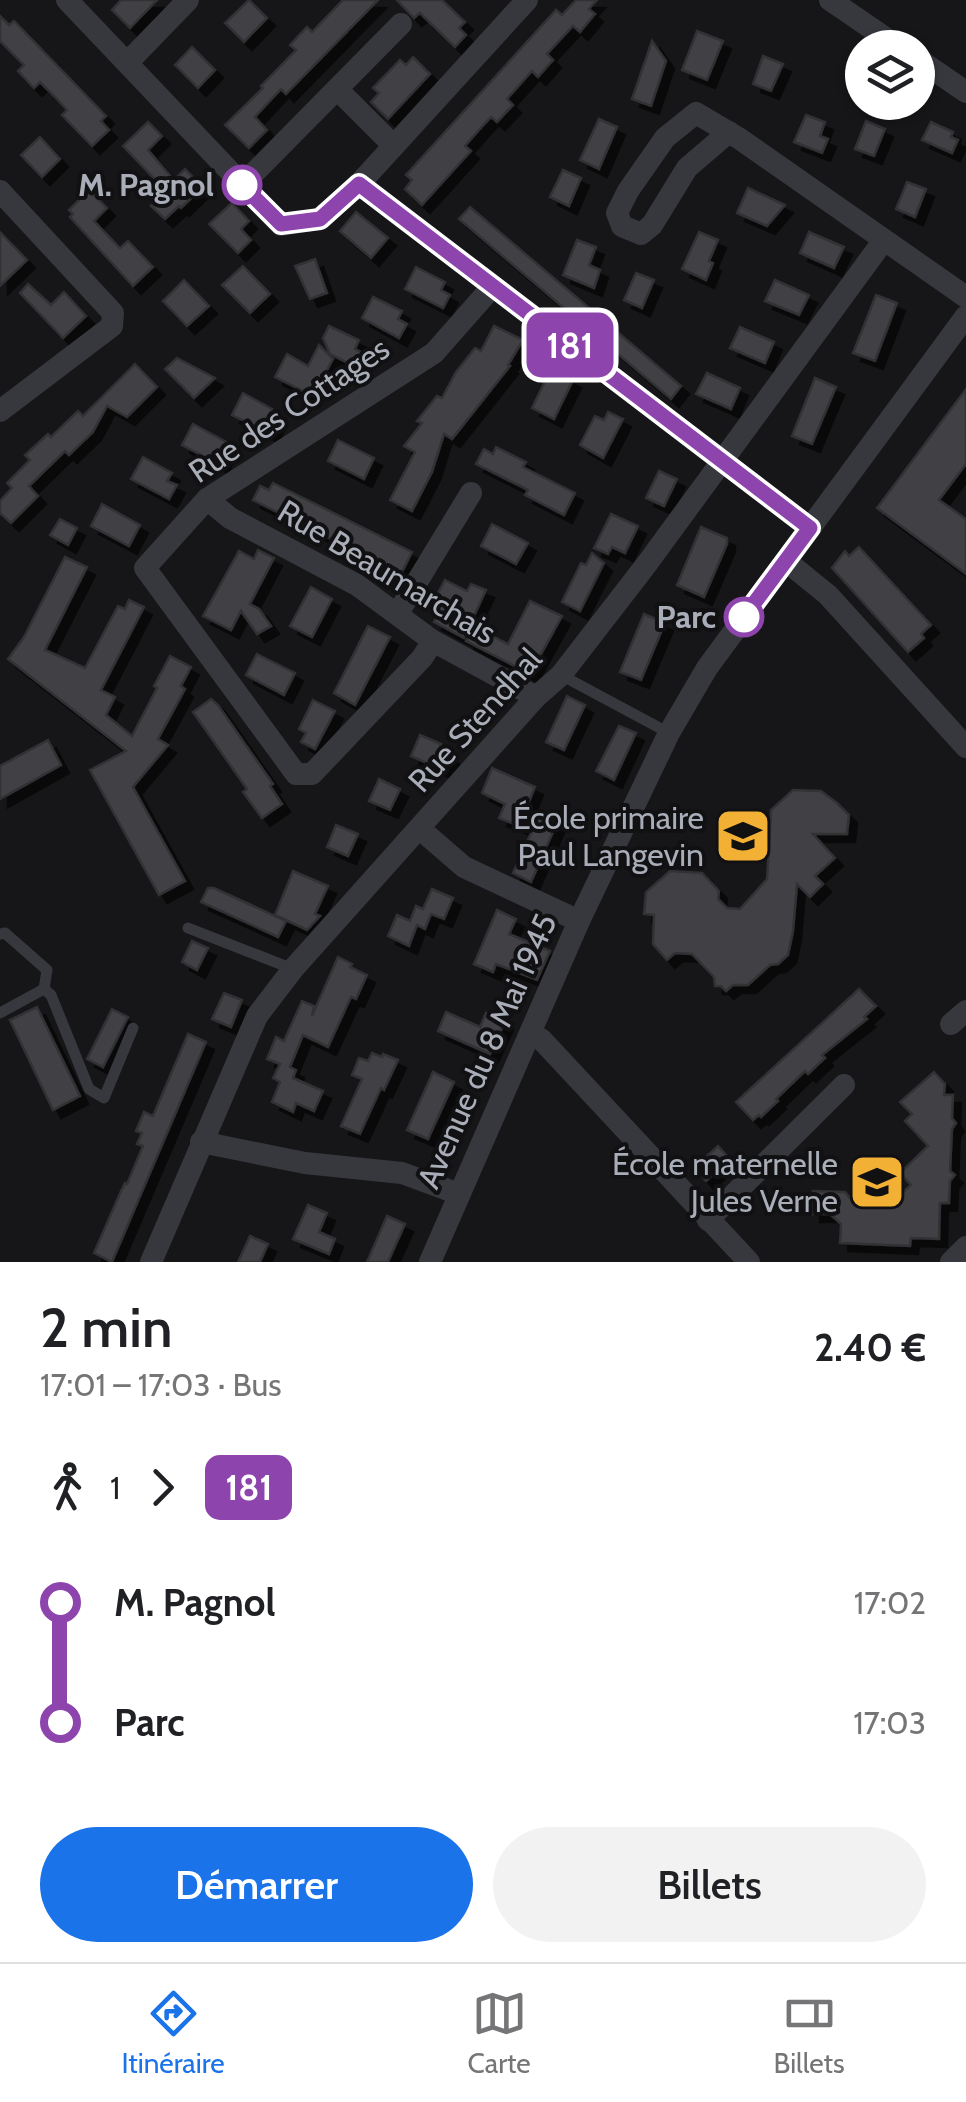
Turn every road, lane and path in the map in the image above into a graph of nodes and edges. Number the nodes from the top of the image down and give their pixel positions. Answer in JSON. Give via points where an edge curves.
{"nodes":[{"id":1,"x":67,"y":0,"type":"edge"},
{"id":2,"x":188,"y":0,"type":"edge"},
{"id":3,"x":830,"y":0,"type":"edge"},
{"id":4,"x":519,"y":2,"type":"edge"},
{"id":5,"x":400,"y":24,"type":"dead end"},
{"id":6,"x":874,"y":30,"type":"edge"},
{"id":7,"x":128,"y":62,"type":"junction"},
{"id":8,"x":935,"y":71,"type":"edge"},
{"id":9,"x":337,"y":89,"type":"junction"},
{"id":10,"x":966,"y":92,"type":"edge"},
{"id":11,"x":728,"y":132,"type":"junction"},
{"id":12,"x":394,"y":146,"type":"junction"},
{"id":13,"x":359,"y":184,"type":"junction"},
{"id":14,"x":242,"y":185,"type":"junction"},
{"id":15,"x":0,"y":192,"type":"edge"},
{"id":16,"x":884,"y":240,"type":"junction"},
{"id":17,"x":493,"y":286,"type":"junction"},
{"id":18,"x":966,"y":296,"type":"edge"},
{"id":19,"x":966,"y":316,"type":"edge"},
{"id":20,"x":0,"y":411,"type":"edge"},
{"id":21,"x":722,"y":462,"type":"junction"},
{"id":22,"x":471,"y":493,"type":"dead end"},
{"id":23,"x":207,"y":499,"type":"junction"},
{"id":24,"x":810,"y":528,"type":"junction"},
{"id":25,"x":786,"y":561,"type":"junction"},
{"id":26,"x":398,"y":613,"type":"junction"},
{"id":27,"x":433,"y":640,"type":"junction"},
{"id":28,"x":561,"y":676,"type":"junction"},
{"id":29,"x":536,"y":697,"type":"junction"},
{"id":30,"x":669,"y":733,"type":"junction"},
{"id":31,"x":966,"y":747,"type":"edge"},
{"id":32,"x":420,"y":828,"type":"junction"},
{"id":33,"x":579,"y":920,"type":"junction"},
{"id":34,"x":188,"y":928,"type":"dead end"},
{"id":35,"x":0,"y":934,"type":"edge"},
{"id":36,"x":294,"y":969,"type":"junction"},
{"id":37,"x":44,"y":990,"type":"junction"},
{"id":38,"x":0,"y":1014,"type":"edge"},
{"id":39,"x":133,"y":1028,"type":"dead end"},
{"id":40,"x":530,"y":1035,"type":"junction"},
{"id":41,"x":844,"y":1085,"type":"dead end"},
{"id":42,"x":201,"y":1142,"type":"junction"},
{"id":43,"x":459,"y":1194,"type":"junction"},
{"id":44,"x":708,"y":1220,"type":"junction"},
{"id":45,"x":966,"y":1247,"type":"edge"},
{"id":46,"x":150,"y":1262,"type":"edge"},
{"id":47,"x":430,"y":1262,"type":"edge"},
{"id":48,"x":749,"y":1262,"type":"edge"},
{"id":49,"x":950,"y":1262,"type":"edge"}],
"edges":[{"from":1,"to":7,"type":"street"},
{"from":2,"to":7,"type":"street"},
{"from":3,"to":6,"type":"street"},
{"from":4,"to":12,"type":"street"},
{"from":5,"to":9,"type":"street"},
{"from":7,"to":14,"type":"street"},
{"from":8,"to":10,"type":"street"},
{"from":9,"to":12,"type":"street"},
{"from":9,"to":14,"type":"street"},
{"from":11,"to":11,"type":"street","via":[[696,113],[665,138],[622,202],[622,226],[641,234],[652,225],[687,168]]},
{"from":11,"to":16,"type":"street"},
{"from":12,"to":13,"type":"street"},
{"from":13,"to":14,"type":"street","via":[[320,219],[281,224]]},
{"from":13,"to":17,"type":"street"},
{"from":15,"to":20,"type":"street","via":[[114,313],[112,326]]},
{"from":16,"to":18,"type":"street"},
{"from":16,"to":21,"type":"street","name":"Rue Stendhal"},
{"from":17,"to":21,"type":"street"},
{"from":17,"to":23,"type":"street","name":"Rue des Cottages","via":[[434,353]]},
{"from":19,"to":24,"type":"street","name":"Avenue du 8 Mai 1945"},
{"from":21,"to":24,"type":"street"},
{"from":21,"to":28,"type":"street","name":"Rue Stendhal"},
{"from":22,"to":26,"type":"street"},
{"from":23,"to":26,"type":"street","name":"Rue Beaumarchais"},
{"from":23,"to":27,"type":"street","name":"Rue des Cottages","via":[[145,568],[296,774],[312,774]]},
{"from":24,"to":25,"type":"street","name":"Avenue du 8 Mai 1945"},
{"from":25,"to":30,"type":"street","name":"Avenue du 8 Mai 1945","via":[[707,668]]},
{"from":25,"to":31,"type":"street","via":[[828,595]]},
{"from":26,"to":27,"type":"street","name":"Rue Beaumarchais"},
{"from":27,"to":29,"type":"street","name":"Rue Beaumarchais"},
{"from":28,"to":29,"type":"street","name":"Rue Stendhal"},
{"from":28,"to":30,"type":"lane"},
{"from":29,"to":32,"type":"street","name":"Rue Stendhal"},
{"from":30,"to":33,"type":"street","name":"Avenue du 8 Mai 1945"},
{"from":32,"to":33,"type":"street","via":[[464,867]]},
{"from":32,"to":36,"type":"street","name":"Rue Stendhal"},
{"from":33,"to":40,"type":"street","name":"Avenue du 8 Mai 1945"},
{"from":34,"to":36,"type":"lane"},
{"from":35,"to":37,"type":"lane","via":[[48,970]]},
{"from":36,"to":42,"type":"street","name":"Rue Stendhal","via":[[257,1016]]},
{"from":37,"to":38,"type":"lane"},
{"from":37,"to":39,"type":"lane","via":[[89,1089],[104,1098]]},
{"from":40,"to":43,"type":"street","name":"Avenue du 8 Mai 1945"},
{"from":40,"to":44,"type":"street","via":[[541,1039]]},
{"from":41,"to":44,"type":"street"},
{"from":42,"to":43,"type":"street","via":[[304,1163],[402,1173]]},
{"from":42,"to":46,"type":"street","name":"Rue Stendhal"},
{"from":43,"to":47,"type":"street","name":"Avenue du 8 Mai 1945"},
{"from":44,"to":48,"type":"street"},
{"from":45,"to":49,"type":"street"}]}
